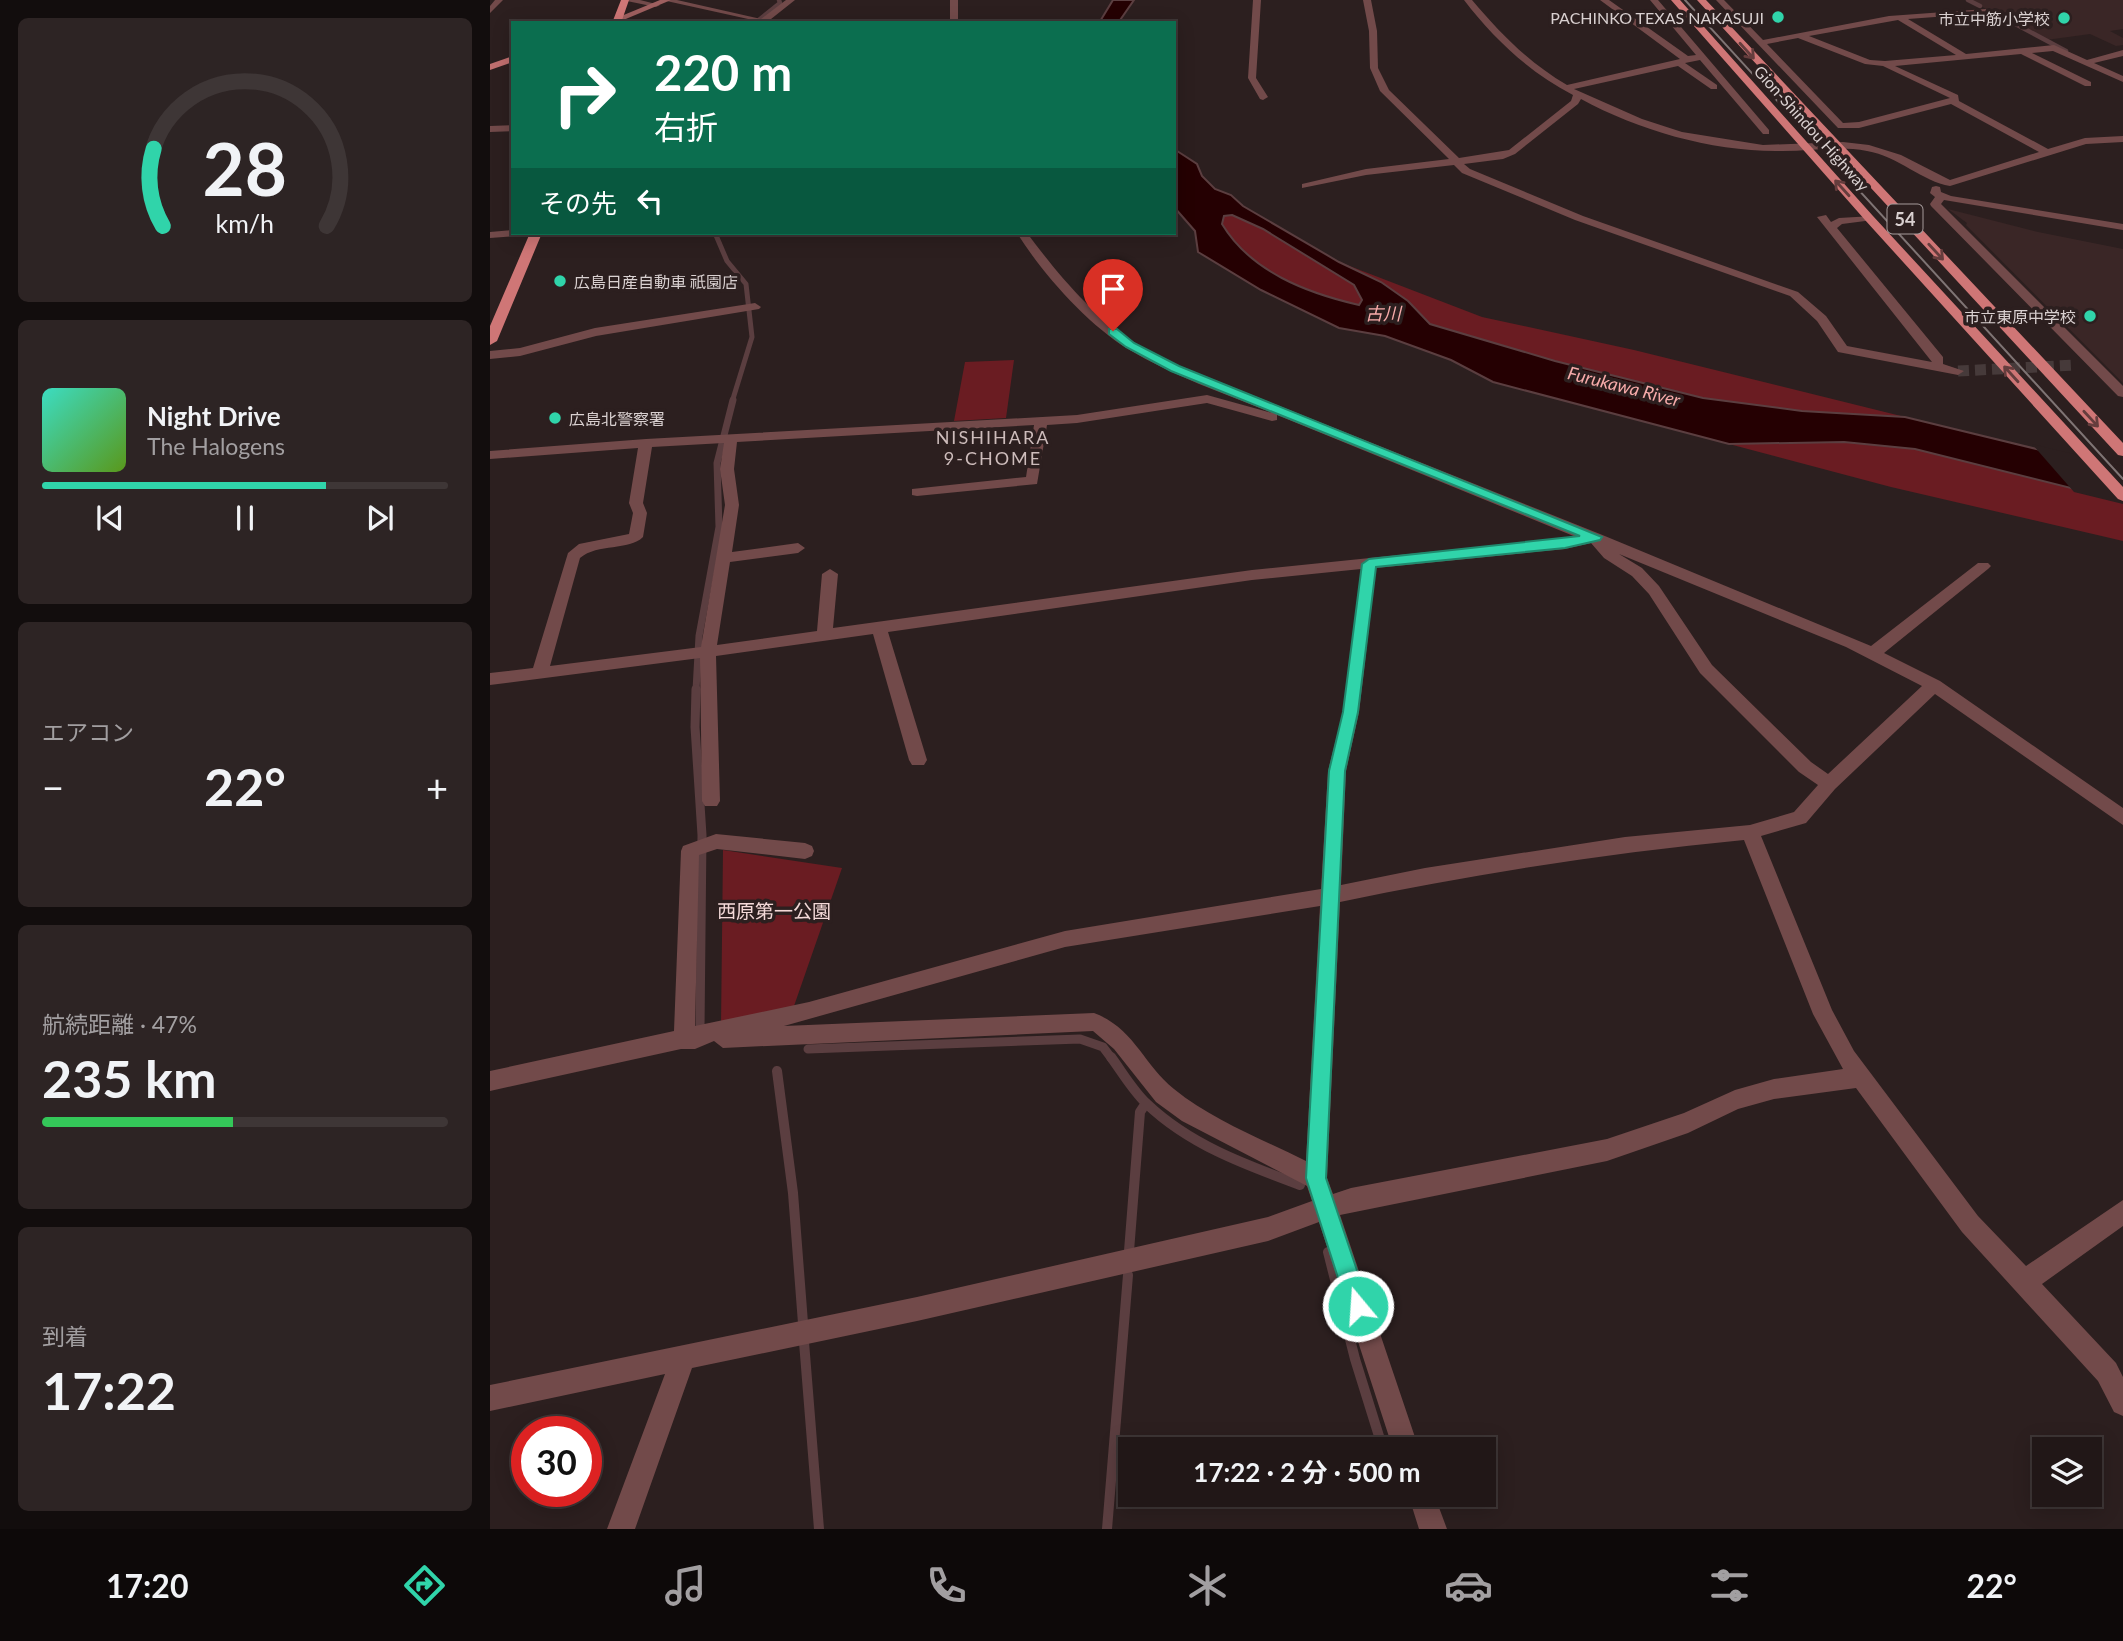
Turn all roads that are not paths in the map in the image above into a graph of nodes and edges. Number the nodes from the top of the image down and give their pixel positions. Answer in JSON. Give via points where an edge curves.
{"nodes":[{"id":1,"x":499,"y":0,"type":"edge"},
{"id":2,"x":625,"y":0,"type":"edge"},
{"id":3,"x":667,"y":0,"type":"edge"},
{"id":4,"x":791,"y":0,"type":"edge"},
{"id":5,"x":954,"y":0,"type":"edge"},
{"id":6,"x":1257,"y":0,"type":"edge"},
{"id":7,"x":1367,"y":0,"type":"edge"},
{"id":8,"x":1468,"y":0,"type":"edge"},
{"id":9,"x":1604,"y":0,"type":"edge"},
{"id":10,"x":1654,"y":0,"type":"edge"},
{"id":11,"x":1675,"y":0,"type":"edge"},
{"id":12,"x":1701,"y":0,"type":"edge"},
{"id":13,"x":1720,"y":0,"type":"edge"},
{"id":14,"x":656,"y":5,"type":"junction"},
{"id":15,"x":1711,"y":10,"type":"junction"},
{"id":16,"x":490,"y":11,"type":"edge"},
{"id":17,"x":1986,"y":11,"type":"dead end"},
{"id":18,"x":1686,"y":12,"type":"junction"},
{"id":19,"x":730,"y":15,"type":"junction"},
{"id":20,"x":1736,"y":16,"type":"junction"},
{"id":21,"x":1901,"y":18,"type":"junction"},
{"id":22,"x":1671,"y":20,"type":"junction"},
{"id":23,"x":614,"y":21,"type":"edge"},
{"id":24,"x":616,"y":21,"type":"edge"},
{"id":25,"x":724,"y":21,"type":"edge"},
{"id":26,"x":759,"y":21,"type":"edge"},
{"id":27,"x":954,"y":21,"type":"edge"},
{"id":28,"x":1800,"y":36,"type":"junction"},
{"id":29,"x":1762,"y":43,"type":"junction"},
{"id":30,"x":2022,"y":51,"type":"junction"},
{"id":31,"x":2123,"y":53,"type":"edge"},
{"id":32,"x":1964,"y":56,"type":"junction"},
{"id":33,"x":1703,"y":57,"type":"junction"},
{"id":34,"x":511,"y":59,"type":"edge"},
{"id":35,"x":1683,"y":61,"type":"junction"},
{"id":36,"x":2084,"y":63,"type":"junction"},
{"id":37,"x":1885,"y":64,"type":"junction"},
{"id":38,"x":490,"y":67,"type":"edge"},
{"id":39,"x":1793,"y":78,"type":"junction"},
{"id":40,"x":2123,"y":79,"type":"edge"},
{"id":41,"x":2088,"y":84,"type":"dead end"},
{"id":42,"x":1777,"y":85,"type":"junction"},
{"id":43,"x":1714,"y":87,"type":"dead end"},
{"id":44,"x":1569,"y":88,"type":"junction"},
{"id":45,"x":1731,"y":90,"type":"junction"},
{"id":46,"x":1578,"y":94,"type":"junction"},
{"id":47,"x":1263,"y":97,"type":"dead end"},
{"id":48,"x":1762,"y":99,"type":"junction"},
{"id":49,"x":1952,"y":101,"type":"junction"},
{"id":50,"x":511,"y":128,"type":"edge"},
{"id":51,"x":490,"y":129,"type":"edge"},
{"id":52,"x":1766,"y":132,"type":"dead end"},
{"id":53,"x":2123,"y":139,"type":"edge"},
{"id":54,"x":1835,"y":146,"type":"junction"},
{"id":55,"x":1805,"y":148,"type":"junction"},
{"id":56,"x":2046,"y":152,"type":"junction"},
{"id":57,"x":1456,"y":161,"type":"junction"},
{"id":58,"x":1937,"y":182,"type":"junction"},
{"id":59,"x":1306,"y":186,"type":"dead end"},
{"id":60,"x":1941,"y":197,"type":"junction"},
{"id":61,"x":1822,"y":218,"type":"dead end"},
{"id":62,"x":1869,"y":218,"type":"junction"},
{"id":63,"x":2123,"y":227,"type":"edge"},
{"id":64,"x":1830,"y":228,"type":"junction"},
{"id":65,"x":511,"y":234,"type":"edge"},
{"id":66,"x":535,"y":235,"type":"edge"},
{"id":67,"x":1023,"y":235,"type":"edge"},
{"id":68,"x":490,"y":236,"type":"edge"},
{"id":69,"x":749,"y":308,"type":"dead end"},
{"id":70,"x":490,"y":341,"type":"edge"},
{"id":71,"x":490,"y":355,"type":"edge"},
{"id":72,"x":2093,"y":364,"type":"junction"},
{"id":73,"x":2076,"y":365,"type":"tunnel mouth"},
{"id":74,"x":1936,"y":367,"type":"junction"},
{"id":75,"x":1958,"y":371,"type":"tunnel mouth"},
{"id":76,"x":2123,"y":394,"type":"edge"},
{"id":77,"x":1299,"y":417,"type":"junction"},
{"id":78,"x":1041,"y":421,"type":"junction"},
{"id":79,"x":723,"y":438,"type":"junction"},
{"id":80,"x":646,"y":443,"type":"junction"},
{"id":81,"x":2123,"y":452,"type":"edge"},
{"id":82,"x":490,"y":455,"type":"edge"},
{"id":83,"x":917,"y":492,"type":"dead end"},
{"id":84,"x":2123,"y":496,"type":"edge"},
{"id":85,"x":1595,"y":537,"type":"junction"},
{"id":86,"x":798,"y":548,"type":"dead end"},
{"id":87,"x":726,"y":558,"type":"junction"},
{"id":88,"x":1369,"y":564,"type":"junction"},
{"id":89,"x":1983,"y":566,"type":"dead end"},
{"id":90,"x":830,"y":574,"type":"dead end"},
{"id":91,"x":879,"y":628,"type":"junction"},
{"id":92,"x":825,"y":635,"type":"junction"},
{"id":93,"x":708,"y":651,"type":"junction"},
{"id":94,"x":1872,"y":654,"type":"junction"},
{"id":95,"x":540,"y":673,"type":"junction"},
{"id":96,"x":490,"y":679,"type":"edge"},
{"id":97,"x":1934,"y":685,"type":"junction"},
{"id":98,"x":918,"y":760,"type":"dead end"},
{"id":99,"x":1829,"y":784,"type":"junction"},
{"id":100,"x":711,"y":801,"type":"dead end"},
{"id":101,"x":2123,"y":818,"type":"edge"},
{"id":102,"x":1750,"y":832,"type":"junction"},
{"id":103,"x":805,"y":851,"type":"dead end"},
{"id":104,"x":1329,"y":896,"type":"junction"},
{"id":105,"x":684,"y":1040,"type":"junction"},
{"id":106,"x":1860,"y":1077,"type":"junction"},
{"id":107,"x":490,"y":1081,"type":"edge"},
{"id":108,"x":1316,"y":1178,"type":"junction"},
{"id":109,"x":1327,"y":1210,"type":"junction"},
{"id":110,"x":2123,"y":1212,"type":"edge"},
{"id":111,"x":2024,"y":1282,"type":"junction"},
{"id":112,"x":683,"y":1358,"type":"junction"},
{"id":113,"x":490,"y":1398,"type":"edge"},
{"id":114,"x":2123,"y":1404,"type":"edge"},
{"id":115,"x":1402,"y":1437,"type":"edge"},
{"id":116,"x":1425,"y":1507,"type":"edge"},
{"id":117,"x":621,"y":1529,"type":"edge"},
{"id":118,"x":1433,"y":1529,"type":"edge"}],
"edges":[{"from":1,"to":16,"type":"street"},
{"from":2,"to":14,"type":"street"},
{"from":2,"to":23,"type":"highway"},
{"from":3,"to":14,"type":"main road"},
{"from":3,"to":19,"type":"street"},
{"from":4,"to":26,"type":"street"},
{"from":5,"to":27,"type":"street"},
{"from":6,"to":47,"type":"street","via":[[1252,78]]},
{"from":7,"to":57,"type":"street","via":[[1374,32],[1374,68],[1385,91]]},
{"from":8,"to":44,"type":"street","via":[[1491,29]]},
{"from":9,"to":35,"type":"street"},
{"from":10,"to":22,"type":"street"},
{"from":11,"to":18,"type":"highway","name":"Gion-Shindou Highway","number":"54"},
{"from":12,"to":15,"type":"highway","name":"Gion-Shindou Highway","number":"54"},
{"from":13,"to":20,"type":"street"},
{"from":14,"to":24,"type":"main road"},
{"from":15,"to":20,"type":"street"},
{"from":15,"to":42,"type":"highway","name":"Gion-Shindou Highway","number":"54","one_way":true},
{"from":17,"to":21,"type":"street"},
{"from":18,"to":22,"type":"street"},
{"from":18,"to":48,"type":"highway","name":"Gion-Shindou Highway","number":"54"},
{"from":19,"to":25,"type":"street"},
{"from":19,"to":26,"type":"street"},
{"from":20,"to":29,"type":"street"},
{"from":21,"to":28,"type":"street"},
{"from":21,"to":32,"type":"street"},
{"from":22,"to":33,"type":"street"},
{"from":28,"to":29,"type":"street"},
{"from":28,"to":37,"type":"street"},
{"from":29,"to":39,"type":"street"},
{"from":30,"to":32,"type":"street"},
{"from":30,"to":36,"type":"street","via":[[2054,48]]},
{"from":30,"to":41,"type":"street"},
{"from":31,"to":36,"type":"street"},
{"from":32,"to":37,"type":"street"},
{"from":33,"to":35,"type":"street"},
{"from":33,"to":45,"type":"street"},
{"from":34,"to":38,"type":"main road"},
{"from":35,"to":43,"type":"street"},
{"from":35,"to":44,"type":"street"},
{"from":36,"to":40,"type":"street"},
{"from":37,"to":49,"type":"street","via":[[1955,96]]},
{"from":39,"to":42,"type":"street"},
{"from":39,"to":49,"type":"street","via":[[1841,126]]},
{"from":42,"to":54,"type":"highway","name":"Gion-Shindou Highway","number":"54"},
{"from":44,"to":46,"type":"street"},
{"from":45,"to":48,"type":"street"},
{"from":45,"to":52,"type":"street"},
{"from":46,"to":55,"type":"street","via":[[1677,135],[1764,149]]},
{"from":46,"to":57,"type":"street","via":[[1575,102],[1512,152]]},
{"from":48,"to":55,"type":"highway","name":"Gion-Shindou Highway","number":"54"},
{"from":49,"to":56,"type":"street"},
{"from":50,"to":51,"type":"street"},
{"from":53,"to":56,"type":"street","via":[[2085,141]]},
{"from":54,"to":55,"type":"street"},
{"from":54,"to":58,"type":"street","via":[[1885,152]]},
{"from":54,"to":81,"type":"highway","name":"Gion-Shindou Highway","number":"54","one_way":true},
{"from":62,"to":55,"type":"highway","name":"Gion-Shindou Highway","number":"54","one_way":true},
{"from":56,"to":58,"type":"street","via":[[1950,183]]},
{"from":57,"to":59,"type":"street","via":[[1340,176]]},
{"from":57,"to":74,"type":"street","via":[[1466,171],[1579,218],[1794,294],[1808,303],[1842,349]]},
{"from":58,"to":60,"type":"street","via":[[1935,193]]},
{"from":60,"to":63,"type":"street"},
{"from":60,"to":72,"type":"street","via":[[1935,204]]},
{"from":61,"to":64,"type":"street"},
{"from":62,"to":64,"type":"street","via":[[1839,221]]},
{"from":84,"to":62,"type":"highway","name":"Gion-Shindou Highway","number":"54","one_way":true},
{"from":64,"to":74,"type":"street","via":[[1939,360]]},
{"from":65,"to":68,"type":"street"},
{"from":66,"to":70,"type":"highway"},
{"from":67,"to":77,"type":"street","via":[[1052,274],[1130,345],[1175,369]]},
{"from":69,"to":71,"type":"street","via":[[595,332]]},
{"from":72,"to":73,"type":"street"},
{"from":72,"to":76,"type":"street"},
{"from":74,"to":75,"type":"street"},
{"from":77,"to":78,"type":"street","via":[[1282,420],[1207,399],[1130,413]]},
{"from":77,"to":85,"type":"street"},
{"from":78,"to":79,"type":"street"},
{"from":78,"to":83,"type":"street","via":[[1032,481]]},
{"from":79,"to":80,"type":"street"},
{"from":79,"to":87,"type":"street","via":[[732,505]]},
{"from":80,"to":82,"type":"street"},
{"from":80,"to":95,"type":"street","via":[[636,503],[640,513],[636,537],[584,547],[573,556]]},
{"from":85,"to":88,"type":"street"},
{"from":85,"to":94,"type":"street"},
{"from":85,"to":99,"type":"street","via":[[1609,555],[1637,572],[1654,590],[1706,669],[1805,767]]},
{"from":86,"to":87,"type":"street"},
{"from":87,"to":93,"type":"street"},
{"from":88,"to":91,"type":"street","via":[[1239,577]]},
{"from":88,"to":104,"type":"street","via":[[1350,712],[1337,771]]},
{"from":89,"to":94,"type":"street"},
{"from":90,"to":92,"type":"street"},
{"from":91,"to":92,"type":"street"},
{"from":91,"to":98,"type":"street"},
{"from":92,"to":93,"type":"street"},
{"from":93,"to":95,"type":"street"},
{"from":93,"to":100,"type":"street"},
{"from":94,"to":97,"type":"street"},
{"from":95,"to":96,"type":"street"},
{"from":97,"to":99,"type":"street"},
{"from":97,"to":101,"type":"street"},
{"from":99,"to":102,"type":"street","via":[[1800,818]]},
{"from":102,"to":104,"type":"street","via":[[1625,844]]},
{"from":102,"to":106,"type":"street","via":[[1823,1014]]},
{"from":103,"to":105,"type":"street","via":[[716,841],[690,851]]},
{"from":104,"to":105,"type":"street","via":[[1065,939],[809,1011]]},
{"from":104,"to":108,"type":"street"},
{"from":105,"to":107,"type":"street"},
{"from":105,"to":108,"type":"street","via":[[1094,1023],[1107,1028],[1164,1095],[1191,1114]]},
{"from":106,"to":109,"type":"street","via":[[1774,1089],[1735,1100],[1607,1150],[1351,1199]]},
{"from":106,"to":111,"type":"street","via":[[1970,1224]]},
{"from":108,"to":109,"type":"street"},
{"from":109,"to":112,"type":"street","via":[[1254,1232]]},
{"from":109,"to":115,"type":"street"},
{"from":110,"to":111,"type":"street"},
{"from":111,"to":114,"type":"street","via":[[2107,1372]]},
{"from":112,"to":113,"type":"street"},
{"from":112,"to":117,"type":"street"},
{"from":116,"to":118,"type":"street"}]}
